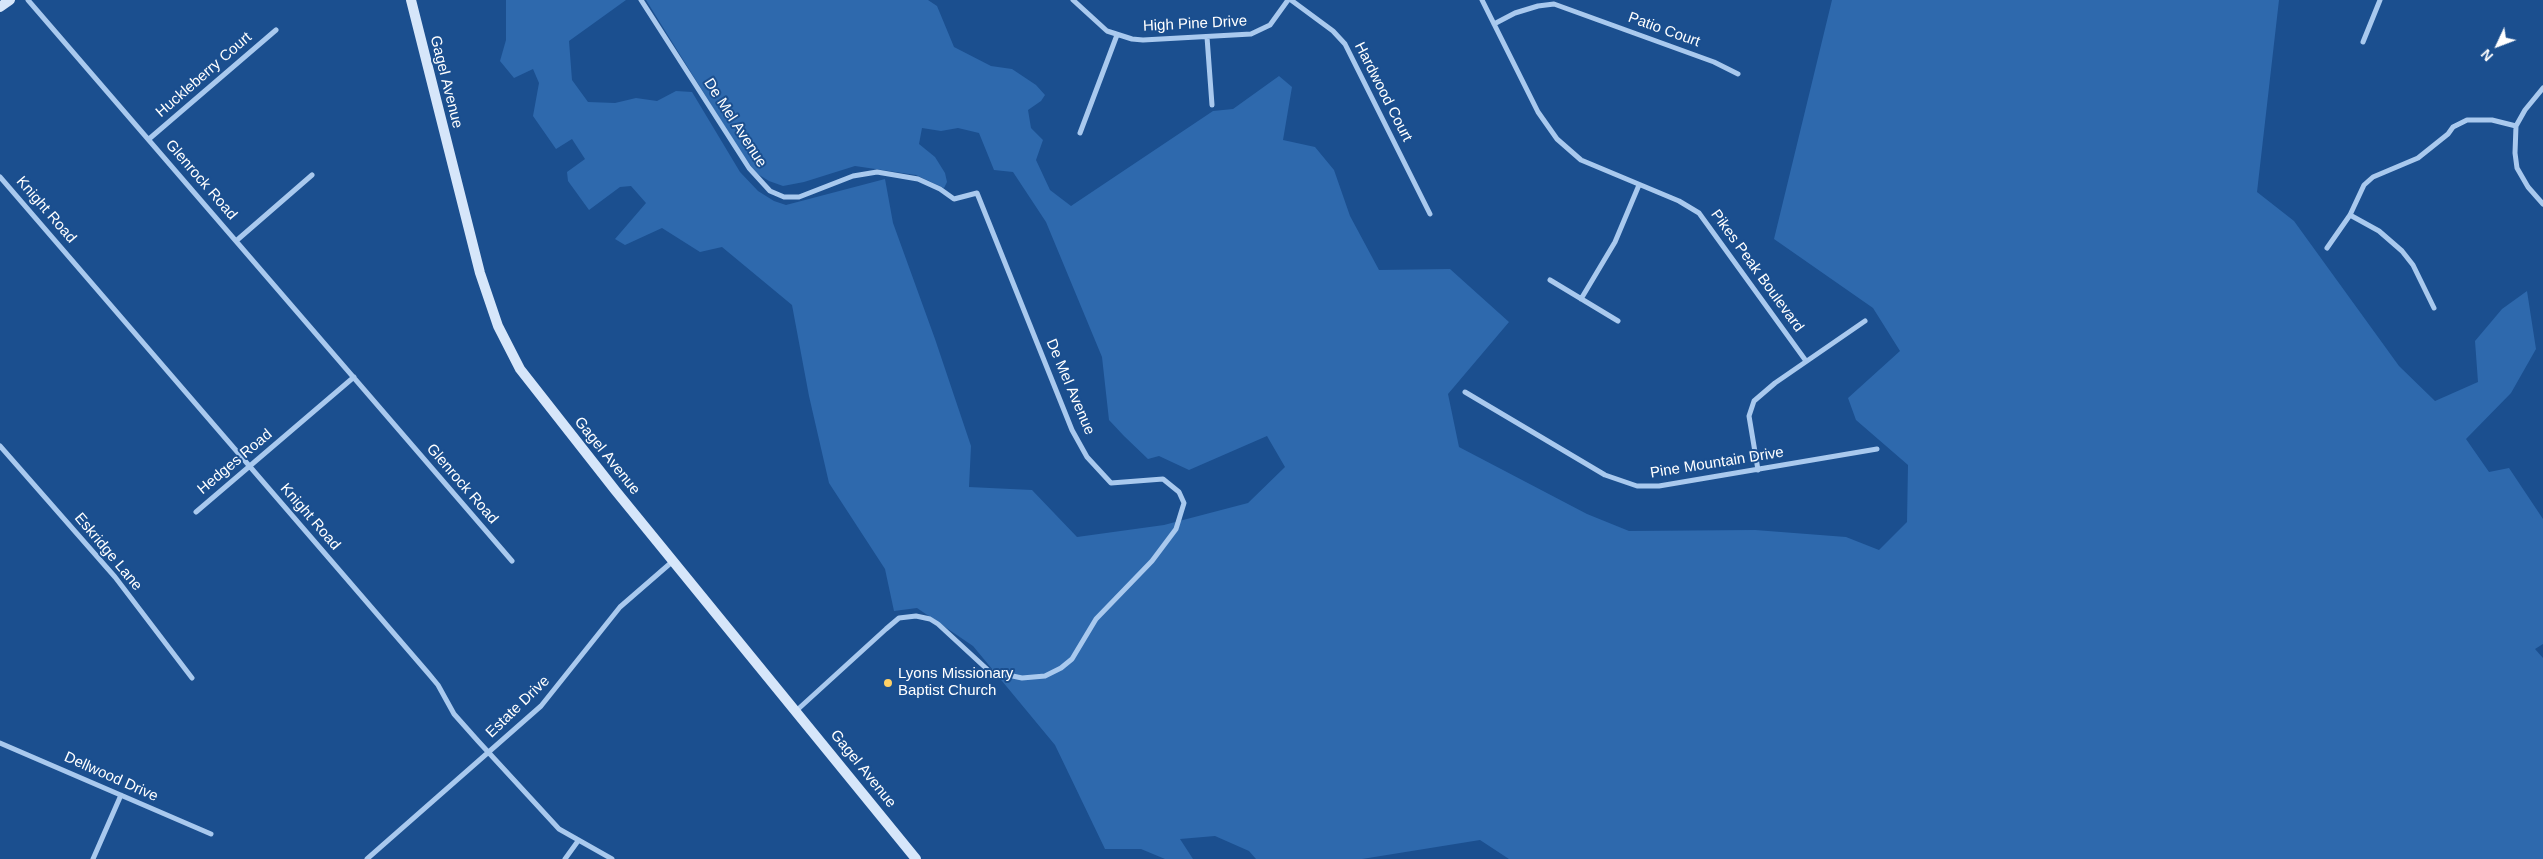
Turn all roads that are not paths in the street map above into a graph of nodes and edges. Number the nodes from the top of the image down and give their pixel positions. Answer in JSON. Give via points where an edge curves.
{"nodes":[{"id":1,"x":10,"y":0,"type":"edge"},
{"id":2,"x":28,"y":0,"type":"edge"},
{"id":3,"x":411,"y":0,"type":"edge"},
{"id":4,"x":641,"y":0,"type":"edge"},
{"id":5,"x":1073,"y":0,"type":"edge"},
{"id":6,"x":1288,"y":0,"type":"edge"},
{"id":7,"x":1291,"y":0,"type":"edge"},
{"id":8,"x":1482,"y":0,"type":"edge"},
{"id":9,"x":2380,"y":0,"type":"edge"},
{"id":10,"x":0,"y":7,"type":"edge"},
{"id":11,"x":1494,"y":24,"type":"junction"},
{"id":12,"x":276,"y":30,"type":"dead end"},
{"id":13,"x":1117,"y":35,"type":"junction"},
{"id":14,"x":1206,"y":37,"type":"junction"},
{"id":15,"x":2363,"y":42,"type":"dead end"},
{"id":16,"x":1738,"y":74,"type":"dead end"},
{"id":17,"x":2543,"y":88,"type":"edge"},
{"id":18,"x":1212,"y":105,"type":"dead end"},
{"id":19,"x":2516,"y":126,"type":"junction"},
{"id":20,"x":1080,"y":133,"type":"dead end"},
{"id":21,"x":149,"y":139,"type":"junction"},
{"id":22,"x":312,"y":175,"type":"dead end"},
{"id":23,"x":0,"y":176,"type":"edge"},
{"id":24,"x":1639,"y":184,"type":"junction"},
{"id":25,"x":2543,"y":204,"type":"edge"},
{"id":26,"x":1430,"y":214,"type":"dead end"},
{"id":27,"x":2350,"y":215,"type":"junction"},
{"id":28,"x":236,"y":241,"type":"junction"},
{"id":29,"x":2327,"y":248,"type":"dead end"},
{"id":30,"x":1550,"y":280,"type":"dead end"},
{"id":31,"x":1581,"y":299,"type":"junction"},
{"id":32,"x":2434,"y":308,"type":"dead end"},
{"id":33,"x":1618,"y":321,"type":"dead end"},
{"id":34,"x":1865,"y":321,"type":"dead end"},
{"id":35,"x":1806,"y":361,"type":"junction"},
{"id":36,"x":354,"y":377,"type":"junction"},
{"id":37,"x":1465,"y":392,"type":"dead end"},
{"id":38,"x":0,"y":446,"type":"edge"},
{"id":39,"x":1877,"y":448,"type":"dead end"},
{"id":40,"x":250,"y":466,"type":"junction"},
{"id":41,"x":1758,"y":470,"type":"junction"},
{"id":42,"x":196,"y":512,"type":"dead end"},
{"id":43,"x":512,"y":561,"type":"dead end"},
{"id":44,"x":673,"y":561,"type":"junction"},
{"id":45,"x":192,"y":678,"type":"dead end"},
{"id":46,"x":796,"y":711,"type":"junction"},
{"id":47,"x":0,"y":743,"type":"edge"},
{"id":48,"x":488,"y":753,"type":"junction"},
{"id":49,"x":121,"y":795,"type":"junction"},
{"id":50,"x":211,"y":834,"type":"dead end"},
{"id":51,"x":578,"y":841,"type":"junction"},
{"id":52,"x":93,"y":859,"type":"edge"},
{"id":53,"x":367,"y":859,"type":"edge"},
{"id":54,"x":565,"y":859,"type":"edge"},
{"id":55,"x":612,"y":859,"type":"edge"},
{"id":56,"x":916,"y":859,"type":"edge"}],
"edges":[{"from":1,"to":10,"type":"street"},
{"from":2,"to":21,"type":"street","name":"Glenrock Road"},
{"from":3,"to":44,"type":"street","name":"Gagel Avenue","via":[[480,273],[504,338],[529,382]]},
{"from":4,"to":46,"type":"street","name":"De Mel Avenue","via":[[744,161],[758,181],[770,191],[784,197],[800,197],[853,176],[877,172],[918,179],[954,199],[977,194],[1072,430],[1087,457],[1111,483],[1163,479],[1179,492],[1184,503],[1176,529],[1152,561],[1096,619],[1072,659],[1061,668],[1045,676],[1022,678],[989,671],[930,618],[900,618]]},
{"from":5,"to":13,"type":"street","name":"High Pine Drive","via":[[1101,28]]},
{"from":6,"to":14,"type":"street","name":"High Pine Drive","via":[[1270,25],[1261,31]]},
{"from":7,"to":26,"type":"street","name":"Hardwood Court","via":[[1345,44]]},
{"from":8,"to":11,"type":"street","name":"Pikes Peak Boulevard"},
{"from":9,"to":15,"type":"street"},
{"from":11,"to":16,"type":"street","name":"Patio Court","via":[[1515,13],[1554,4],[1696,55]]},
{"from":11,"to":24,"type":"street","name":"Pikes Peak Boulevard","via":[[1538,112],[1557,139],[1581,160]]},
{"from":12,"to":21,"type":"street","name":"Huckleberry Court"},
{"from":13,"to":14,"type":"street","name":"High Pine Drive","via":[[1143,40]]},
{"from":13,"to":20,"type":"street"},
{"from":14,"to":18,"type":"street"},
{"from":17,"to":19,"type":"street"},
{"from":19,"to":25,"type":"street","via":[[2517,168],[2528,188]]},
{"from":19,"to":27,"type":"street","via":[[2492,120],[2460,123],[2418,158],[2373,177],[2364,185]]},
{"from":21,"to":28,"type":"street","name":"Glenrock Road"},
{"from":22,"to":28,"type":"street"},
{"from":23,"to":40,"type":"street","name":"Knight Road"},
{"from":24,"to":31,"type":"street","via":[[1615,242]]},
{"from":24,"to":35,"type":"street","name":"Pikes Peak Boulevard","via":[[1691,207],[1706,220]]},
{"from":27,"to":29,"type":"street"},
{"from":27,"to":32,"type":"street","via":[[2379,231],[2402,251],[2413,265]]},
{"from":28,"to":36,"type":"street","name":"Glenrock Road"},
{"from":30,"to":31,"type":"street"},
{"from":31,"to":33,"type":"street"},
{"from":34,"to":35,"type":"street"},
{"from":35,"to":41,"type":"street","via":[[1754,402],[1749,416]]},
{"from":36,"to":40,"type":"street","name":"Hedges Road"},
{"from":36,"to":43,"type":"street","name":"Glenrock Road"},
{"from":37,"to":41,"type":"street","name":"Pine Mountain Drive","via":[[1595,470],[1626,484],[1659,486]]},
{"from":38,"to":45,"type":"street","name":"Eskridge Lane","via":[[115,576]]},
{"from":39,"to":41,"type":"street","name":"Pine Mountain Drive"},
{"from":40,"to":42,"type":"street","name":"Hedges Road"},
{"from":40,"to":48,"type":"street","name":"Knight Road","via":[[438,685],[454,714]]},
{"from":44,"to":46,"type":"street","name":"Gagel Avenue"},
{"from":44,"to":48,"type":"street","name":"Estate Drive","via":[[620,607],[554,692]]},
{"from":46,"to":56,"type":"street","name":"Gagel Avenue"},
{"from":47,"to":49,"type":"street","name":"Dellwood Drive"},
{"from":48,"to":51,"type":"street","name":"Knight Road","via":[[547,818]]},
{"from":48,"to":53,"type":"street","name":"Estate Drive"},
{"from":49,"to":50,"type":"street","name":"Dellwood Drive"},
{"from":49,"to":52,"type":"street"},
{"from":51,"to":54,"type":"street"},
{"from":51,"to":55,"type":"street","name":"Knight Road"}]}
